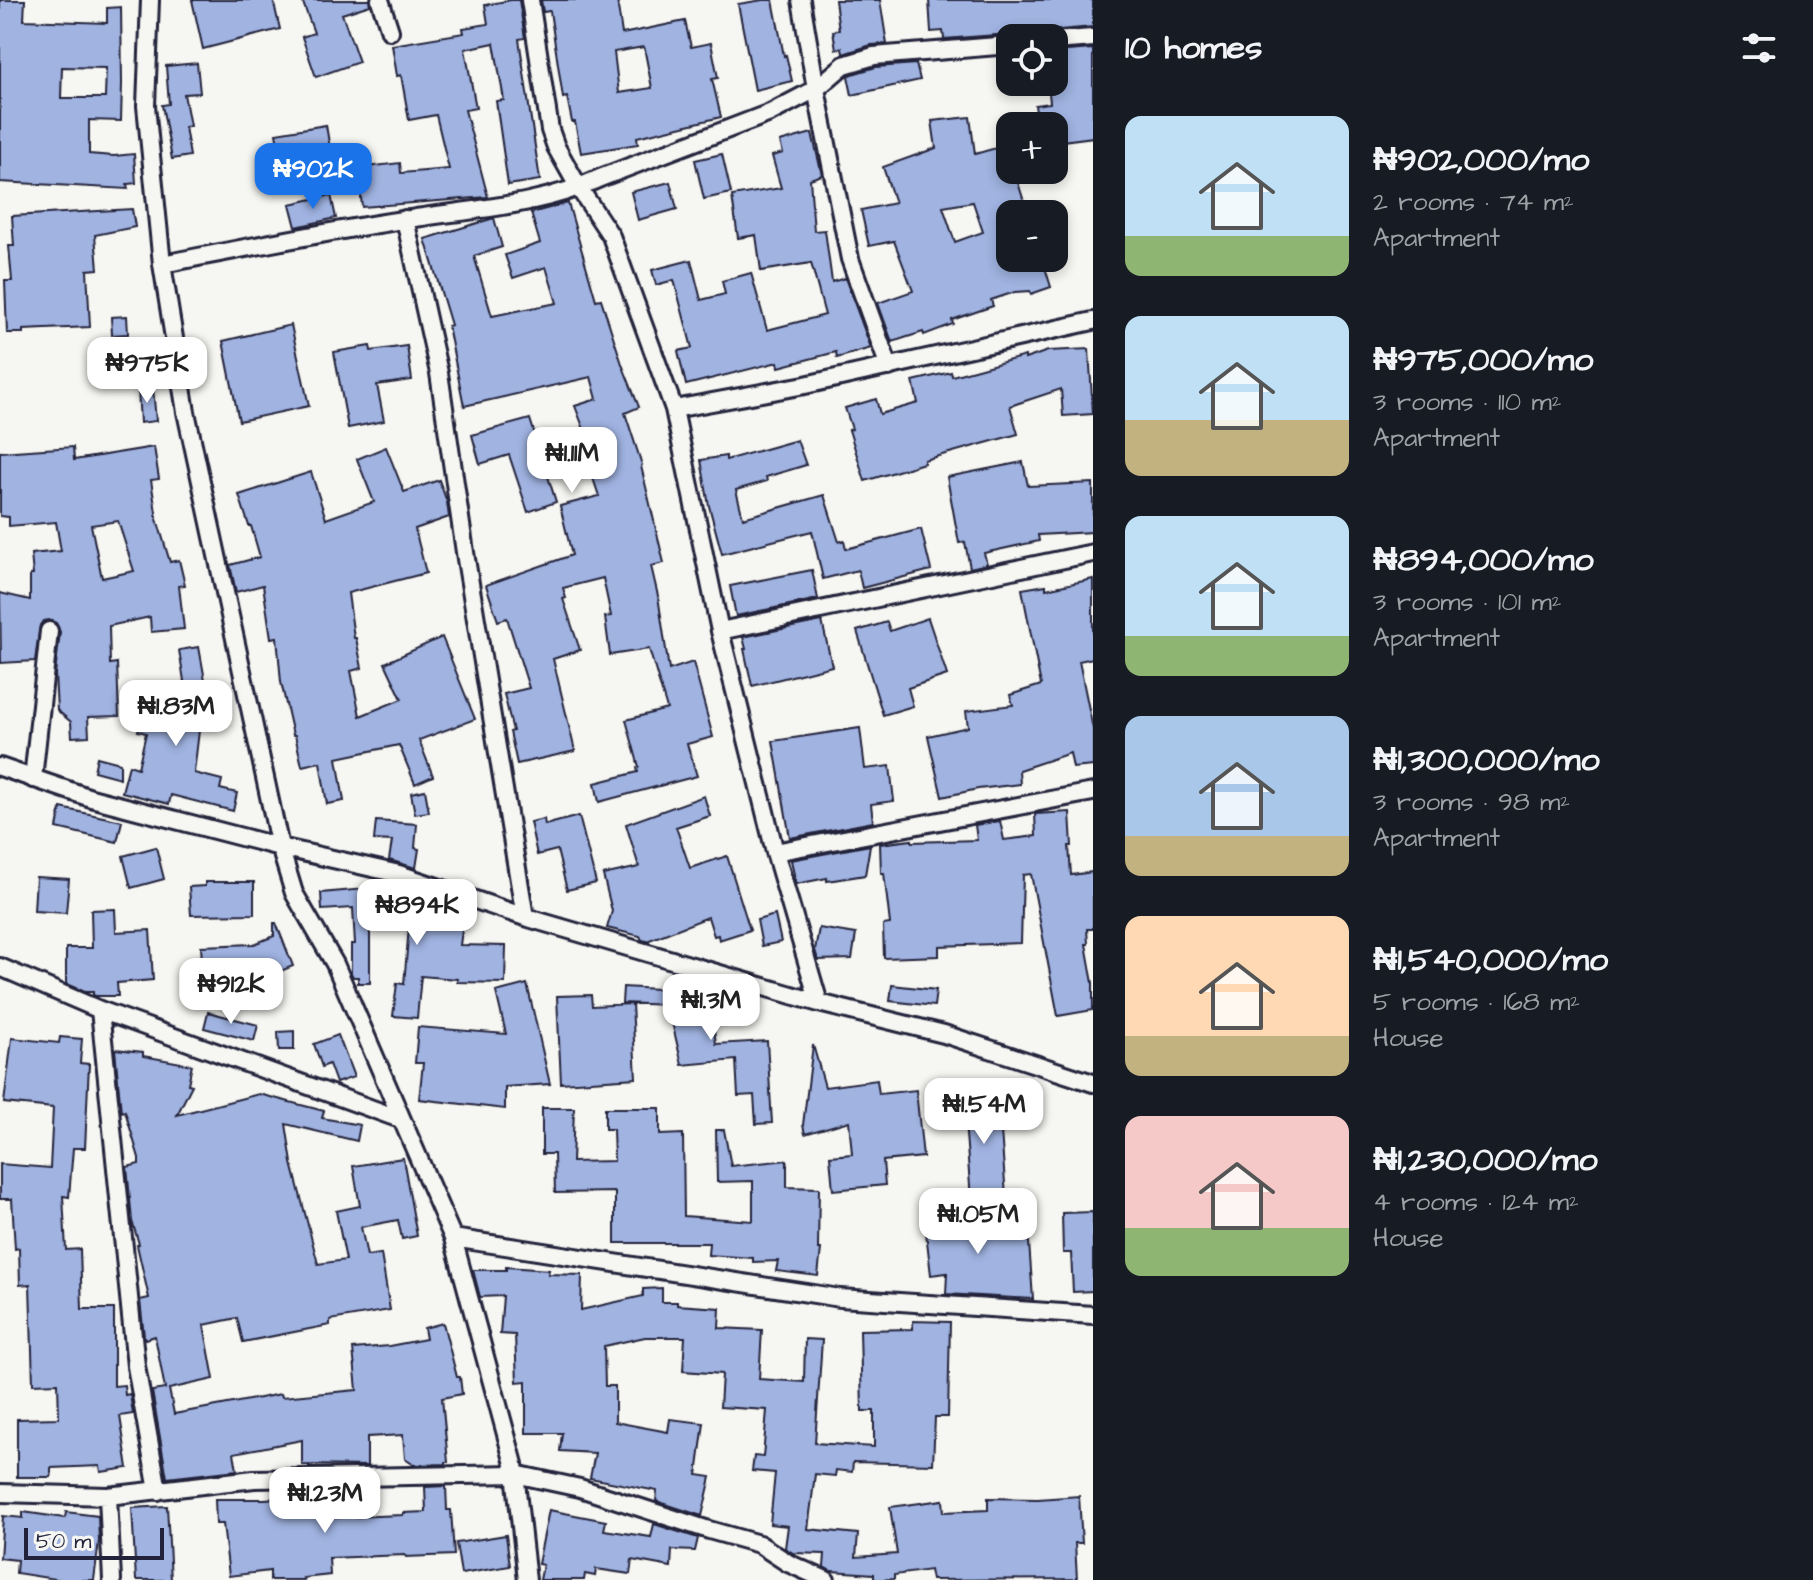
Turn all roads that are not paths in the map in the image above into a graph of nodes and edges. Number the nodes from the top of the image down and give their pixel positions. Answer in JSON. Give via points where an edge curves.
{"nodes":[{"id":1,"x":150,"y":0,"type":"edge"},
{"id":2,"x":380,"y":0,"type":"edge"},
{"id":3,"x":530,"y":0,"type":"edge"},
{"id":4,"x":801,"y":0,"type":"edge"},
{"id":5,"x":390,"y":31,"type":"dead end"},
{"id":6,"x":1093,"y":38,"type":"edge"},
{"id":7,"x":1068,"y":40,"type":"edge"},
{"id":8,"x":996,"y":46,"type":"edge"},
{"id":9,"x":816,"y":89,"type":"junction"},
{"id":10,"x":579,"y":188,"type":"junction"},
{"id":11,"x":405,"y":219,"type":"junction"},
{"id":12,"x":162,"y":264,"type":"junction"},
{"id":13,"x":1093,"y":321,"type":"edge"},
{"id":14,"x":889,"y":367,"type":"junction"},
{"id":15,"x":674,"y":409,"type":"junction"},
{"id":16,"x":1093,"y":553,"type":"edge"},
{"id":17,"x":49,"y":631,"type":"dead end"},
{"id":18,"x":720,"y":631,"type":"junction"},
{"id":19,"x":0,"y":767,"type":"edge"},
{"id":20,"x":33,"y":779,"type":"junction"},
{"id":21,"x":1093,"y":792,"type":"edge"},
{"id":22,"x":280,"y":847,"type":"junction"},
{"id":23,"x":775,"y":852,"type":"junction"},
{"id":24,"x":525,"y":917,"type":"junction"},
{"id":25,"x":0,"y":967,"type":"edge"},
{"id":26,"x":819,"y":1003,"type":"junction"},
{"id":27,"x":100,"y":1010,"type":"junction"},
{"id":28,"x":1093,"y":1083,"type":"edge"},
{"id":29,"x":400,"y":1119,"type":"junction"},
{"id":30,"x":453,"y":1238,"type":"junction"},
{"id":31,"x":1093,"y":1315,"type":"edge"},
{"id":32,"x":515,"y":1474,"type":"junction"},
{"id":33,"x":158,"y":1491,"type":"junction"},
{"id":34,"x":0,"y":1493,"type":"edge"},
{"id":35,"x":108,"y":1496,"type":"junction"},
{"id":36,"x":112,"y":1580,"type":"edge"},
{"id":37,"x":527,"y":1580,"type":"edge"},
{"id":38,"x":826,"y":1580,"type":"edge"}],
"edges":[{"from":1,"to":12,"type":"street","via":[[146,106]]},
{"from":2,"to":5,"type":"street"},
{"from":3,"to":10,"type":"street","via":[[550,130]]},
{"from":4,"to":9,"type":"street"},
{"from":6,"to":7,"type":"street"},
{"from":8,"to":9,"type":"street","via":[[874,56],[844,65]]},
{"from":9,"to":10,"type":"street","via":[[770,113]]},
{"from":9,"to":14,"type":"street","via":[[850,259]]},
{"from":10,"to":11,"type":"street","via":[[504,206]]},
{"from":10,"to":15,"type":"street","via":[[611,236]]},
{"from":11,"to":12,"type":"street"},
{"from":11,"to":24,"type":"street","via":[[439,373]]},
{"from":12,"to":22,"type":"street","via":[[186,412]]},
{"from":13,"to":14,"type":"street"},
{"from":14,"to":15,"type":"street"},
{"from":15,"to":18,"type":"street"},
{"from":16,"to":18,"type":"street"},
{"from":17,"to":20,"type":"street"},
{"from":18,"to":23,"type":"street"},
{"from":19,"to":20,"type":"street"},
{"from":20,"to":22,"type":"street"},
{"from":21,"to":23,"type":"street"},
{"from":22,"to":24,"type":"street","via":[[399,874]]},
{"from":22,"to":29,"type":"street","via":[[294,893],[335,964]]},
{"from":23,"to":26,"type":"street"},
{"from":24,"to":26,"type":"street"},
{"from":25,"to":27,"type":"street"},
{"from":26,"to":28,"type":"street","via":[[944,1034]]},
{"from":27,"to":29,"type":"street"},
{"from":27,"to":33,"type":"street","via":[[136,1366]]},
{"from":29,"to":30,"type":"street"},
{"from":30,"to":31,"type":"street","via":[[840,1298]]},
{"from":30,"to":32,"type":"street"},
{"from":32,"to":33,"type":"street","via":[[254,1479]]},
{"from":32,"to":37,"type":"street"},
{"from":32,"to":38,"type":"street","via":[[580,1488],[759,1544]]},
{"from":33,"to":35,"type":"street"},
{"from":34,"to":35,"type":"street"},
{"from":35,"to":36,"type":"street"}]}
